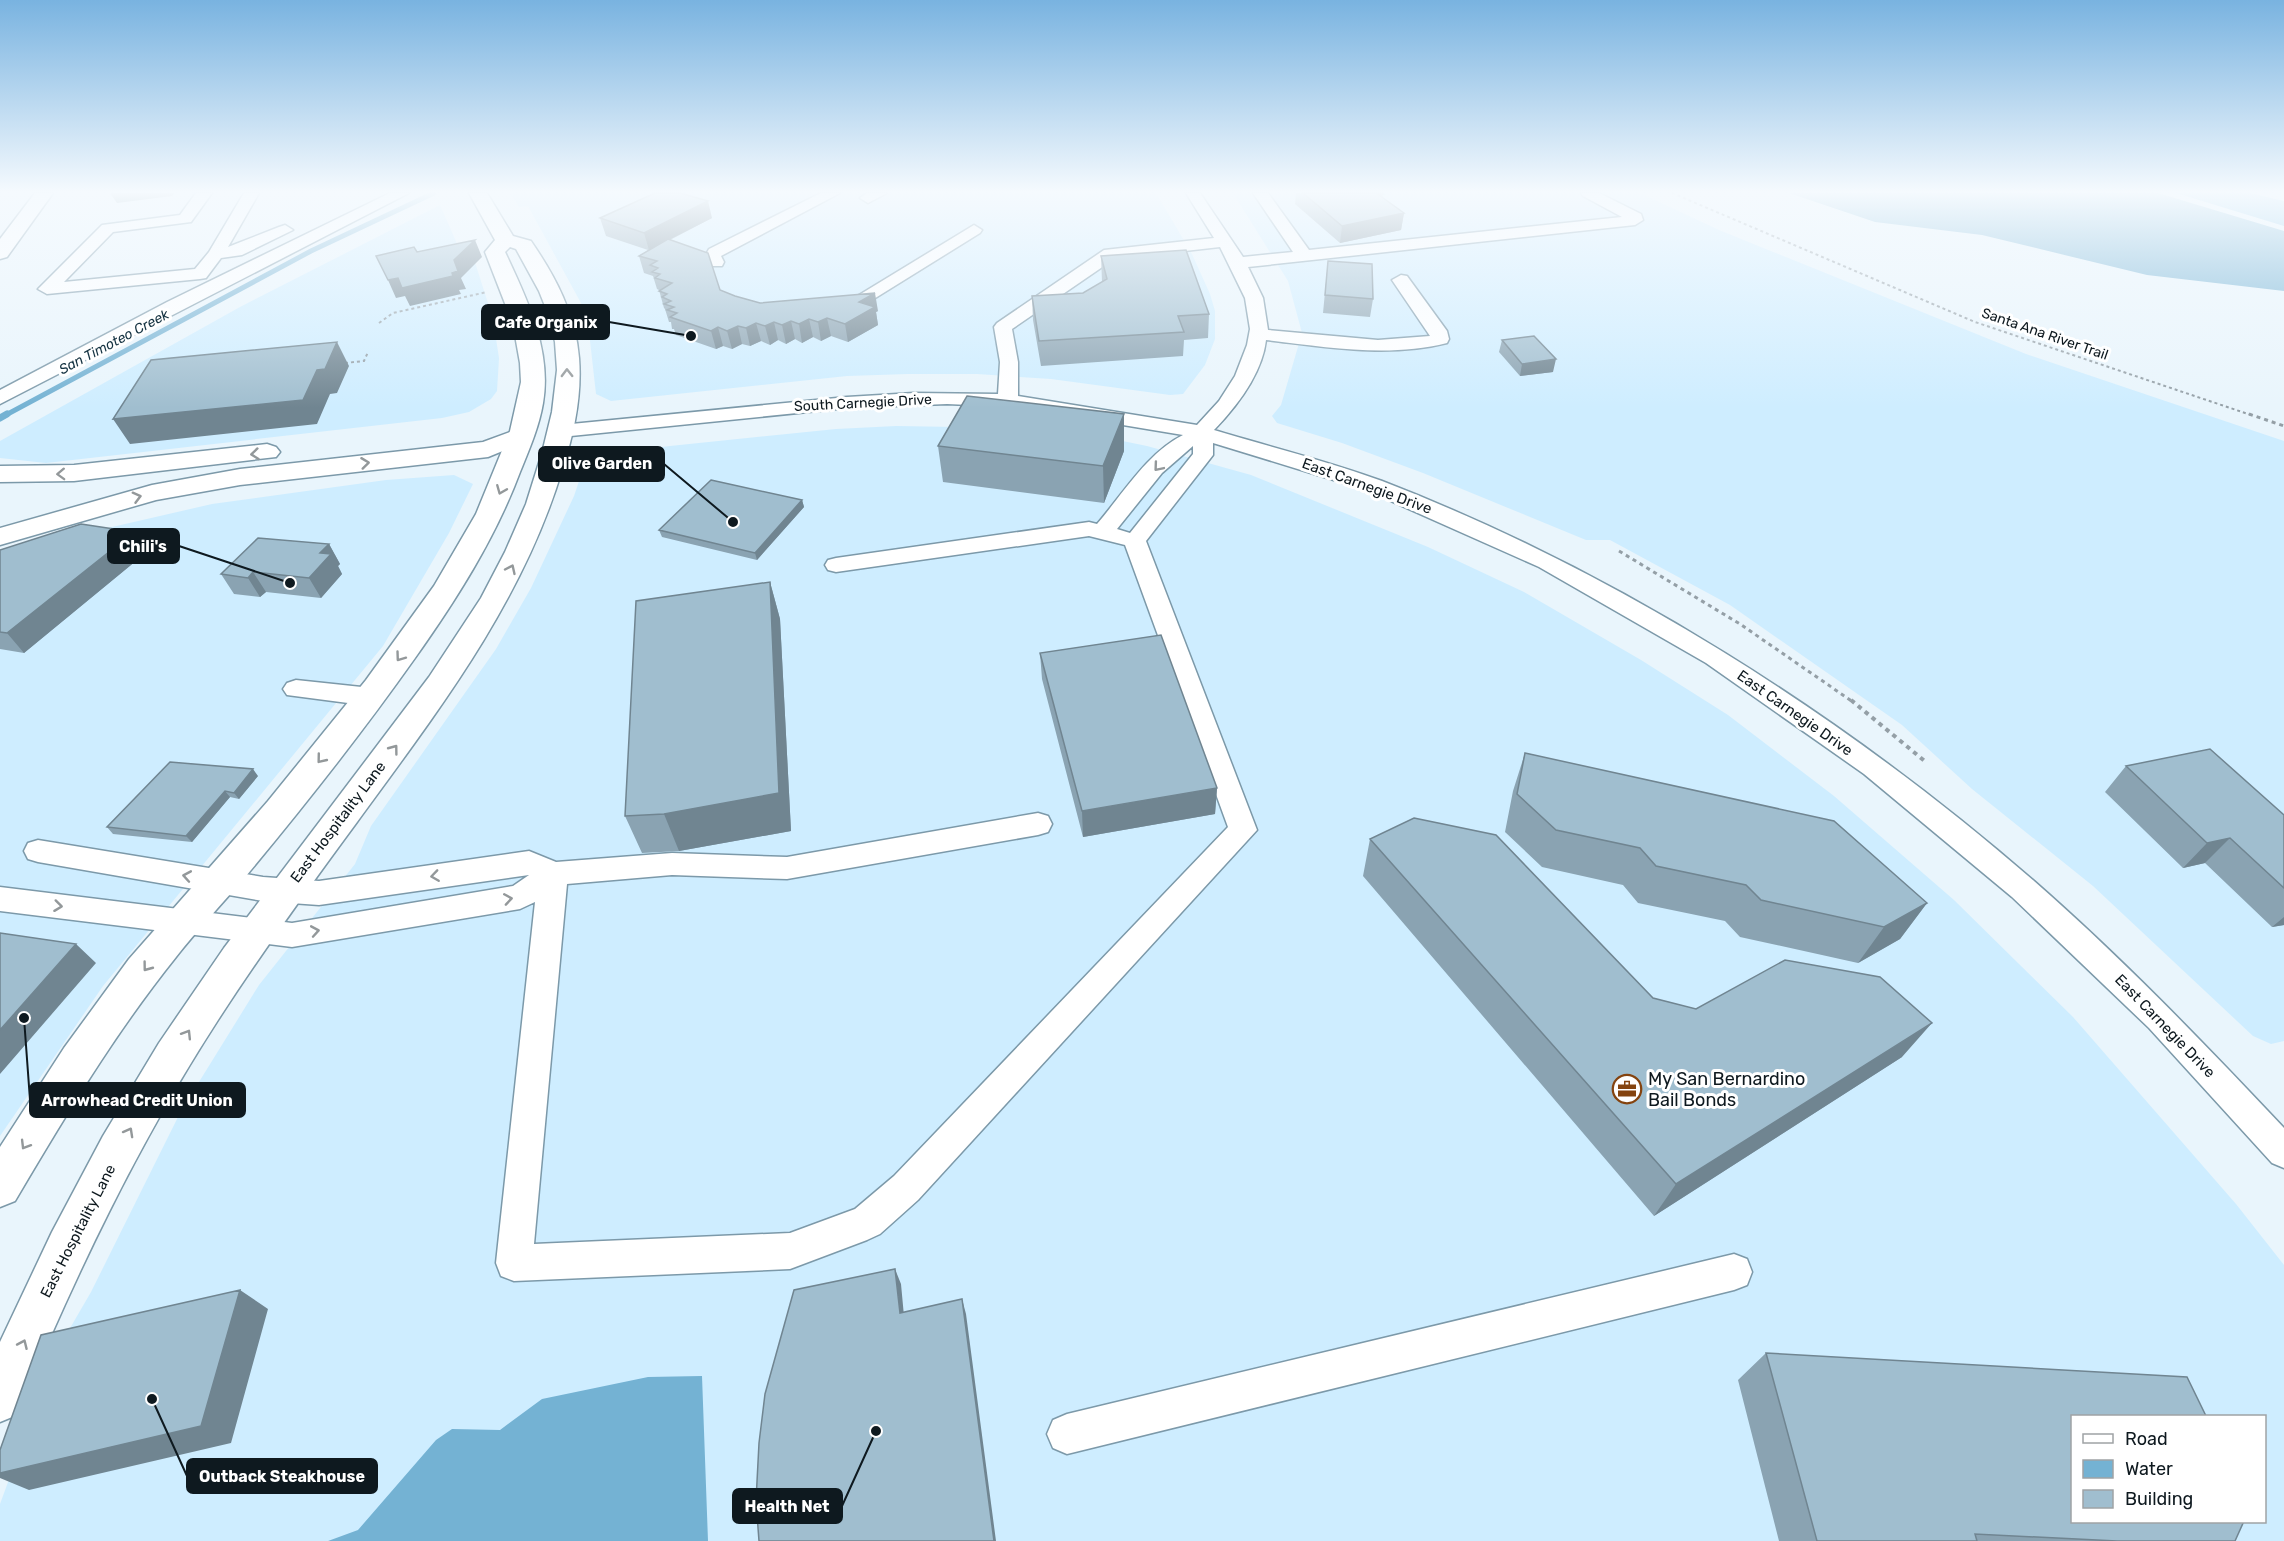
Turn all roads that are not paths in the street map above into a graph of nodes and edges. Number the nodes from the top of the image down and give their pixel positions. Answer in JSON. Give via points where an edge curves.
{"nodes":[{"id":1,"x":71,"y":265,"type":"edge"},
{"id":2,"x":208,"y":265,"type":"edge"},
{"id":3,"x":256,"y":265,"type":"edge"},
{"id":4,"x":501,"y":265,"type":"edge"},
{"id":5,"x":536,"y":265,"type":"edge"},
{"id":6,"x":917,"y":265,"type":"edge"},
{"id":7,"x":1094,"y":265,"type":"edge"},
{"id":8,"x":1236,"y":265,"type":"edge"},
{"id":9,"x":1401,"y":280,"type":"dead end"},
{"id":10,"x":850,"y":306,"type":"edge"},
{"id":11,"x":1258,"y":334,"type":"junction"},
{"id":12,"x":0,"y":399,"type":"edge"},
{"id":13,"x":1008,"y":400,"type":"junction"},
{"id":14,"x":561,"y":431,"type":"junction"},
{"id":15,"x":1203,"y":431,"type":"junction"},
{"id":16,"x":521,"y":435,"type":"junction"},
{"id":17,"x":0,"y":474,"type":"edge"},
{"id":18,"x":1103,"y":532,"type":"junction"},
{"id":19,"x":0,"y":537,"type":"edge"},
{"id":20,"x":1135,"y":541,"type":"junction"},
{"id":21,"x":836,"y":565,"type":"dead end"},
{"id":22,"x":296,"y":689,"type":"dead end"},
{"id":23,"x":371,"y":697,"type":"junction"},
{"id":24,"x":1038,"y":824,"type":"dead end"},
{"id":25,"x":38,"y":851,"type":"dead end"},
{"id":26,"x":553,"y":874,"type":"junction"},
{"id":27,"x":220,"y":882,"type":"junction"},
{"id":28,"x":286,"y":892,"type":"junction"},
{"id":29,"x":0,"y":899,"type":"edge"},
{"id":30,"x":184,"y":921,"type":"junction"},
{"id":31,"x":257,"y":930,"type":"junction"},
{"id":32,"x":2278,"y":1138,"type":"edge"},
{"id":33,"x":0,"y":1186,"type":"edge"},
{"id":34,"x":1734,"y":1272,"type":"dead end"},
{"id":35,"x":0,"y":1398,"type":"edge"},
{"id":36,"x":1066,"y":1434,"type":"dead end"}],
"edges":[{"from":1,"to":2,"type":"street","via":[[47,289],[191,276]]},
{"from":3,"to":12,"type":"street"},
{"from":4,"to":16,"type":"main road","via":[[515,298],[531,363],[531,400]]},
{"from":14,"to":5,"type":"main road","name":"East Hospitality Lane","one_way":true,"via":[[567,397],[567,345],[554,296]]},
{"from":6,"to":10,"type":"street"},
{"from":7,"to":13,"type":"street","via":[[1003,327],[1009,362]]},
{"from":8,"to":11,"type":"street","via":[[1258,313]]},
{"from":9,"to":11,"type":"street","via":[[1440,339],[1399,345]]},
{"from":11,"to":15,"type":"street","via":[[1249,367]]},
{"from":13,"to":14,"type":"street","name":"South Carnegie Drive","via":[[844,402]]},
{"from":13,"to":15,"type":"street","name":"South Carnegie Drive","via":[[1130,416]]},
{"from":14,"to":16,"type":"main road","name":"South Carnegie Drive"},
{"from":28,"to":14,"type":"main road","name":"East Hospitality Lane","one_way":true,"via":[[428,703],[484,621],[546,490]]},
{"from":15,"to":18,"type":"street","one_way":true,"via":[[1174,448]]},
{"from":15,"to":20,"type":"street","via":[[1203,455]]},
{"from":15,"to":32,"type":"street","name":"East Carnegie Drive","via":[[1335,473],[1498,538],[1665,627],[1748,679],[1887,776],[2000,869],[2113,972]]},
{"from":16,"to":17,"type":"main road","one_way":true,"via":[[493,427],[74,473]]},
{"from":19,"to":16,"type":"main road","one_way":true,"via":[[153,493],[240,477],[488,448]]},
{"from":16,"to":23,"type":"main road","one_way":true,"via":[[501,492],[477,541],[432,613]]},
{"from":18,"to":20,"type":"street"},
{"from":18,"to":21,"type":"street","via":[[1089,529]]},
{"from":20,"to":26,"type":"street","via":[[1243,830],[906,1188],[867,1222],[790,1251],[514,1263]]},
{"from":22,"to":23,"type":"street"},
{"from":23,"to":27,"type":"main road","one_way":true},
{"from":24,"to":26,"type":"street","via":[[787,868],[672,864]]},
{"from":27,"to":25,"type":"street","one_way":true},
{"from":26,"to":28,"type":"street","one_way":true,"via":[[529,862],[319,893]]},
{"from":31,"to":26,"type":"street","one_way":true,"via":[[292,934],[520,897]]},
{"from":27,"to":28,"type":"street"},
{"from":27,"to":30,"type":"main road"},
{"from":28,"to":31,"type":"main road","name":"East Hospitality Lane"},
{"from":29,"to":30,"type":"street","one_way":true},
{"from":30,"to":31,"type":"street"},
{"from":30,"to":33,"type":"main road","one_way":true,"via":[[113,1011]]},
{"from":35,"to":31,"type":"main road","name":"East Hospitality Lane","one_way":true,"via":[[96,1193],[156,1084]]},
{"from":34,"to":36,"type":"street"}]}
